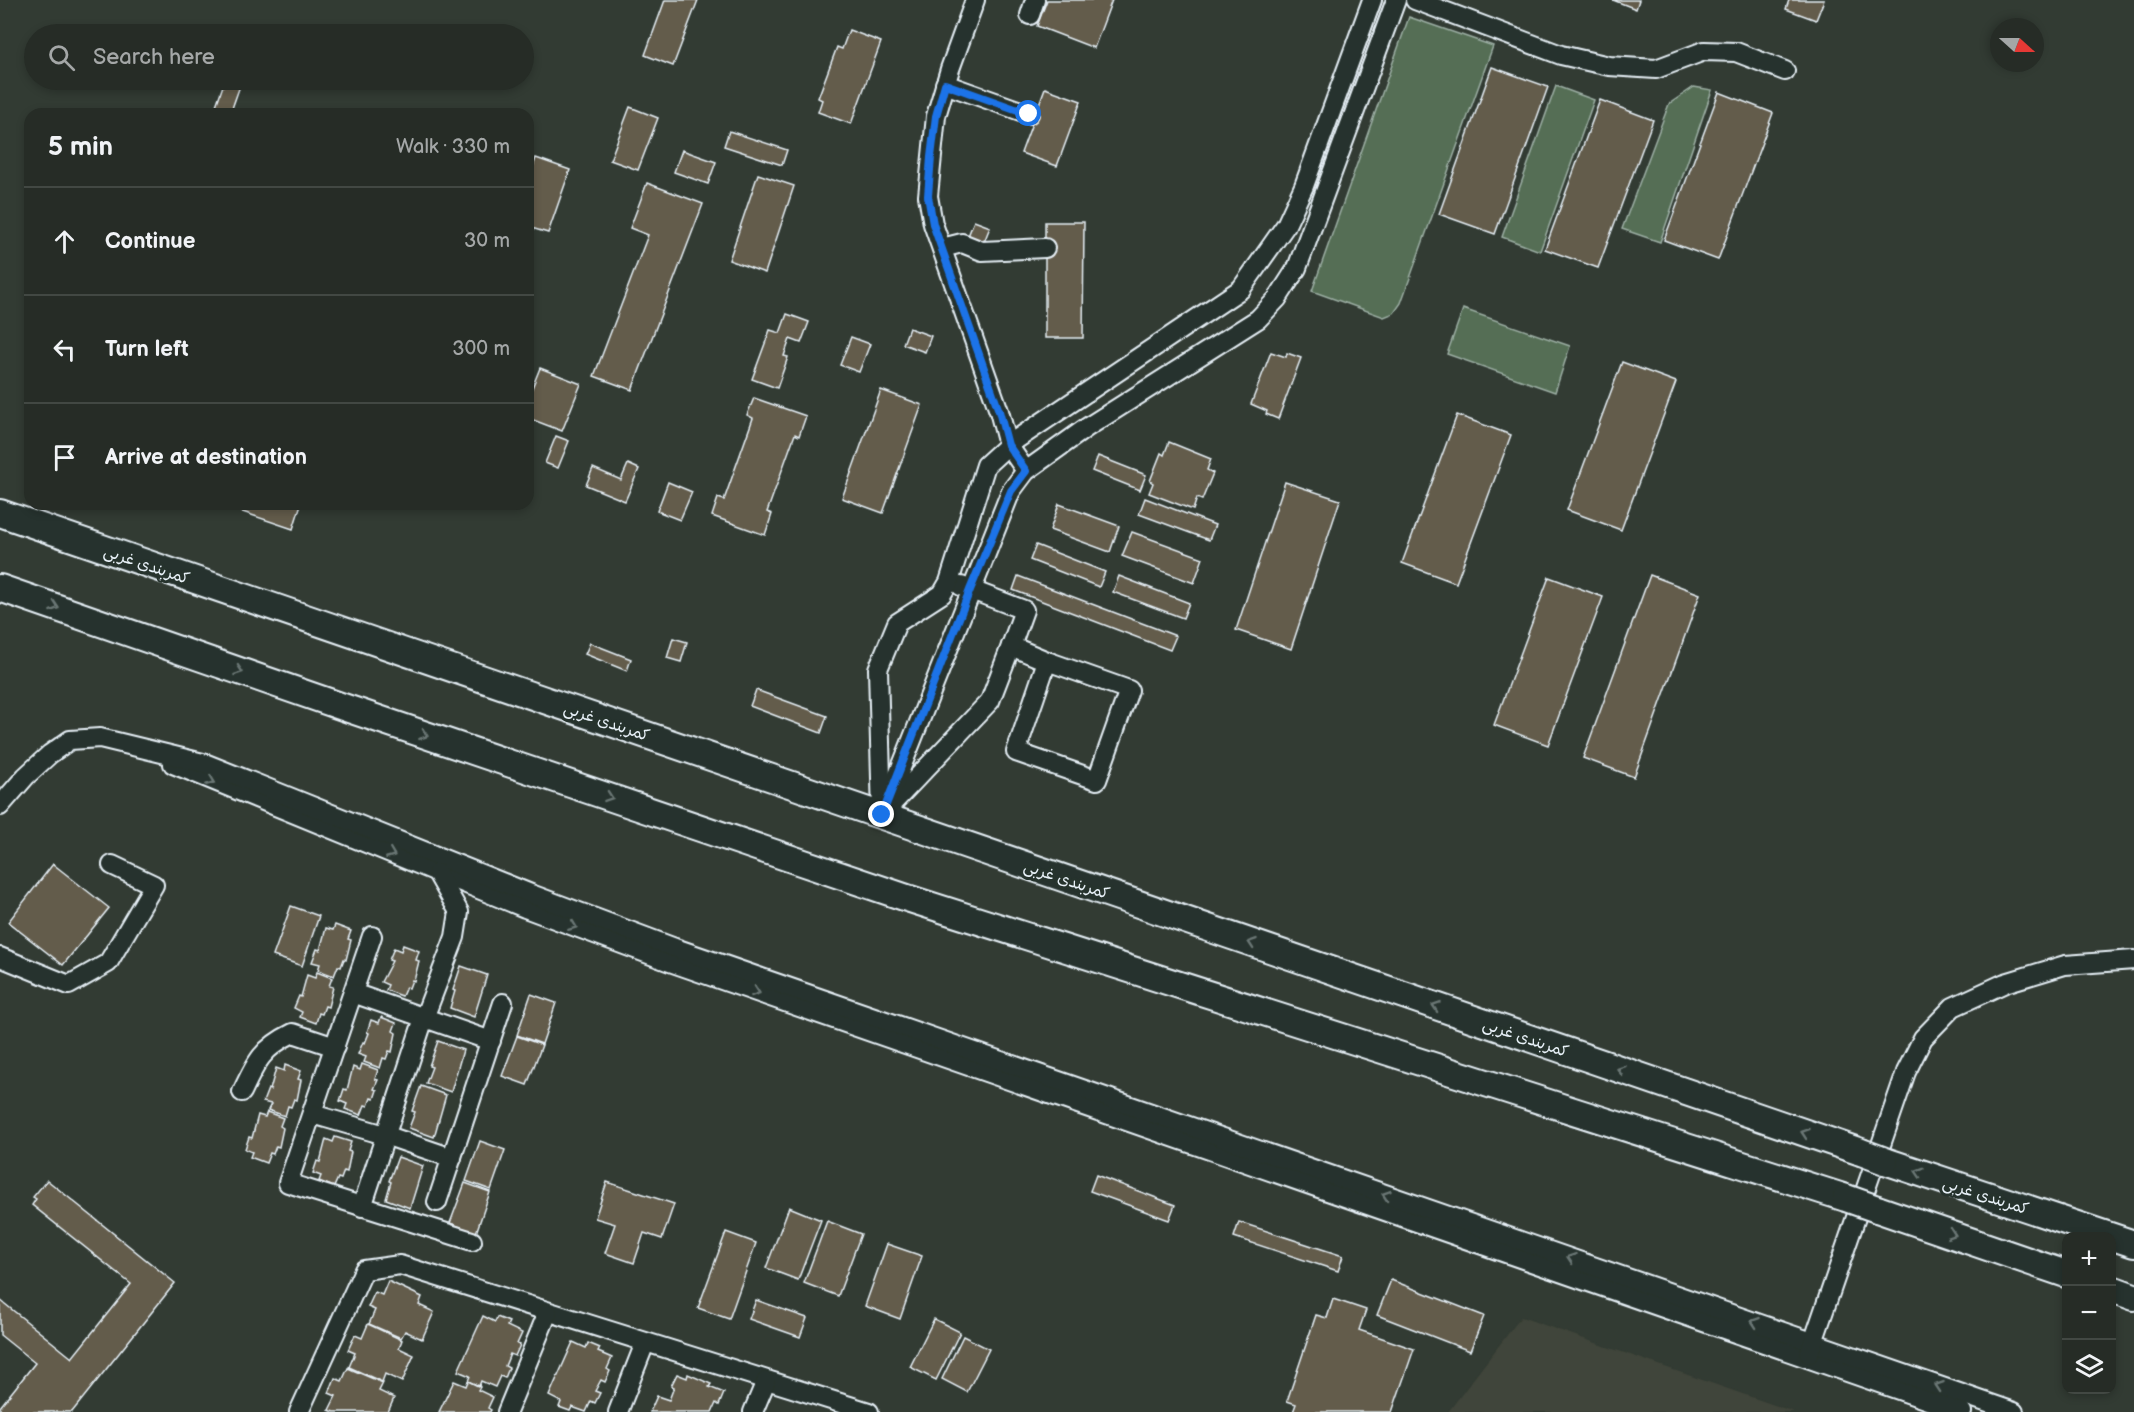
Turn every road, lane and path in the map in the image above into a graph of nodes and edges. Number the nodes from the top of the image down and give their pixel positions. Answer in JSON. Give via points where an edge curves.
{"nodes":[{"id":1,"x":975,"y":0,"type":"edge"},
{"id":2,"x":1372,"y":0,"type":"edge"},
{"id":3,"x":1396,"y":0,"type":"edge"},
{"id":4,"x":1415,"y":0,"type":"edge"},
{"id":5,"x":1785,"y":71,"type":"dead end"},
{"id":6,"x":945,"y":84,"type":"junction"},
{"id":7,"x":1029,"y":114,"type":"dead end"},
{"id":8,"x":942,"y":248,"type":"junction"},
{"id":9,"x":1045,"y":248,"type":"dead end"},
{"id":10,"x":1008,"y":445,"type":"junction"},
{"id":11,"x":1026,"y":471,"type":"junction"},
{"id":12,"x":0,"y":513,"type":"edge"},
{"id":13,"x":948,"y":582,"type":"junction"},
{"id":14,"x":0,"y":588,"type":"edge"},
{"id":15,"x":970,"y":590,"type":"junction"},
{"id":16,"x":1011,"y":646,"type":"junction"},
{"id":17,"x":1047,"y":662,"type":"junction"},
{"id":18,"x":138,"y":748,"type":"junction"},
{"id":19,"x":0,"y":806,"type":"edge"},
{"id":20,"x":882,"y":815,"type":"junction"},
{"id":21,"x":112,"y":865,"type":"dead end"},
{"id":22,"x":437,"y":873,"type":"junction"},
{"id":23,"x":372,"y":936,"type":"dead end"},
{"id":24,"x":0,"y":957,"type":"edge"},
{"id":25,"x":2134,"y":960,"type":"edge"},
{"id":26,"x":353,"y":993,"type":"junction"},
{"id":27,"x":503,"y":1004,"type":"dead end"},
{"id":28,"x":424,"y":1018,"type":"junction"},
{"id":29,"x":491,"y":1041,"type":"junction"},
{"id":30,"x":335,"y":1047,"type":"junction"},
{"id":31,"x":242,"y":1092,"type":"dead end"},
{"id":32,"x":312,"y":1114,"type":"junction"},
{"id":33,"x":385,"y":1135,"type":"junction"},
{"id":34,"x":452,"y":1158,"type":"junction"},
{"id":35,"x":437,"y":1202,"type":"dead end"},
{"id":36,"x":362,"y":1207,"type":"junction"},
{"id":37,"x":472,"y":1241,"type":"dead end"},
{"id":38,"x":2134,"y":1244,"type":"edge"},
{"id":39,"x":2062,"y":1272,"type":"edge"},
{"id":40,"x":2116,"y":1290,"type":"edge"},
{"id":41,"x":2134,"y":1297,"type":"edge"},
{"id":42,"x":548,"y":1312,"type":"junction"},
{"id":43,"x":645,"y":1343,"type":"junction"},
{"id":44,"x":1810,"y":1351,"type":"junction"},
{"id":45,"x":766,"y":1381,"type":"junction"},
{"id":46,"x":300,"y":1412,"type":"edge"},
{"id":47,"x":507,"y":1412,"type":"edge"},
{"id":48,"x":618,"y":1412,"type":"edge"},
{"id":49,"x":753,"y":1412,"type":"edge"},
{"id":50,"x":869,"y":1412,"type":"edge"},
{"id":51,"x":1962,"y":1412,"type":"edge"},
{"id":52,"x":2014,"y":1412,"type":"edge"}],
"edges":[{"from":1,"to":6,"type":"street"},
{"from":2,"to":10,"type":"street","via":[[1304,186],[1286,225],[1241,289]]},
{"from":3,"to":11,"type":"street","via":[[1297,268],[1277,299],[1258,319],[1086,428]]},
{"from":4,"to":5,"type":"street","via":[[1561,55],[1609,66],[1656,69],[1704,51],[1736,52]]},
{"from":6,"to":7,"type":"street"},
{"from":6,"to":8,"type":"street","via":[[936,116],[928,196]]},
{"from":8,"to":9,"type":"street","via":[[962,243],[982,250]]},
{"from":8,"to":10,"type":"street"},
{"from":10,"to":11,"type":"street"},
{"from":10,"to":13,"type":"street","via":[[986,465]]},
{"from":11,"to":15,"type":"street","via":[[1011,491]]},
{"from":12,"to":20,"type":"highway","name":"کمربندی غربی"},
{"from":13,"to":15,"type":"street"},
{"from":13,"to":20,"type":"street","via":[[942,594],[897,623],[878,669]]},
{"from":14,"to":39,"type":"highway","one_way":true,"bridge":true,"via":[[907,898],[1846,1198]]},
{"from":15,"to":16,"type":"street","via":[[1024,609]]},
{"from":15,"to":20,"type":"street"},
{"from":16,"to":17,"type":"street"},
{"from":16,"to":20,"type":"street","via":[[990,701]]},
{"from":17,"to":17,"type":"street","via":[[1129,690],[1098,780],[1016,752]]},
{"from":18,"to":19,"type":"street","via":[[100,738],[70,740],[26,776]]},
{"from":18,"to":22,"type":"street","one_way":true},
{"from":44,"to":18,"type":"street","one_way":true,"via":[[675,948],[207,764]]},
{"from":38,"to":20,"type":"highway","name":"کمربندی غربی","one_way":true,"bridge":true},
{"from":21,"to":24,"type":"street","via":[[154,885],[108,963],[69,985]]},
{"from":22,"to":28,"type":"street","via":[[459,912],[450,954]]},
{"from":22,"to":44,"type":"street","one_way":true,"via":[[670,962]]},
{"from":23,"to":26,"type":"street"},
{"from":25,"to":44,"type":"street","via":[[2065,965],[2005,982],[1953,1007],[1923,1038],[1906,1072]]},
{"from":26,"to":28,"type":"street"},
{"from":26,"to":30,"type":"street"},
{"from":27,"to":29,"type":"street"},
{"from":28,"to":29,"type":"street"},
{"from":28,"to":33,"type":"street"},
{"from":29,"to":34,"type":"street"},
{"from":30,"to":31,"type":"street","via":[[293,1033],[273,1042],[256,1063]]},
{"from":30,"to":32,"type":"street"},
{"from":32,"to":33,"type":"street"},
{"from":32,"to":36,"type":"street","via":[[288,1183]]},
{"from":33,"to":34,"type":"street"},
{"from":33,"to":36,"type":"street"},
{"from":34,"to":35,"type":"street"},
{"from":36,"to":37,"type":"street"},
{"from":40,"to":41,"type":"highway"},
{"from":42,"to":43,"type":"street"},
{"from":42,"to":46,"type":"street","via":[[400,1265],[364,1270]]},
{"from":42,"to":47,"type":"street"},
{"from":43,"to":45,"type":"street"},
{"from":43,"to":48,"type":"street"},
{"from":44,"to":51,"type":"street"},
{"from":52,"to":44,"type":"street","one_way":true},
{"from":45,"to":49,"type":"street"},
{"from":45,"to":50,"type":"street"}]}
